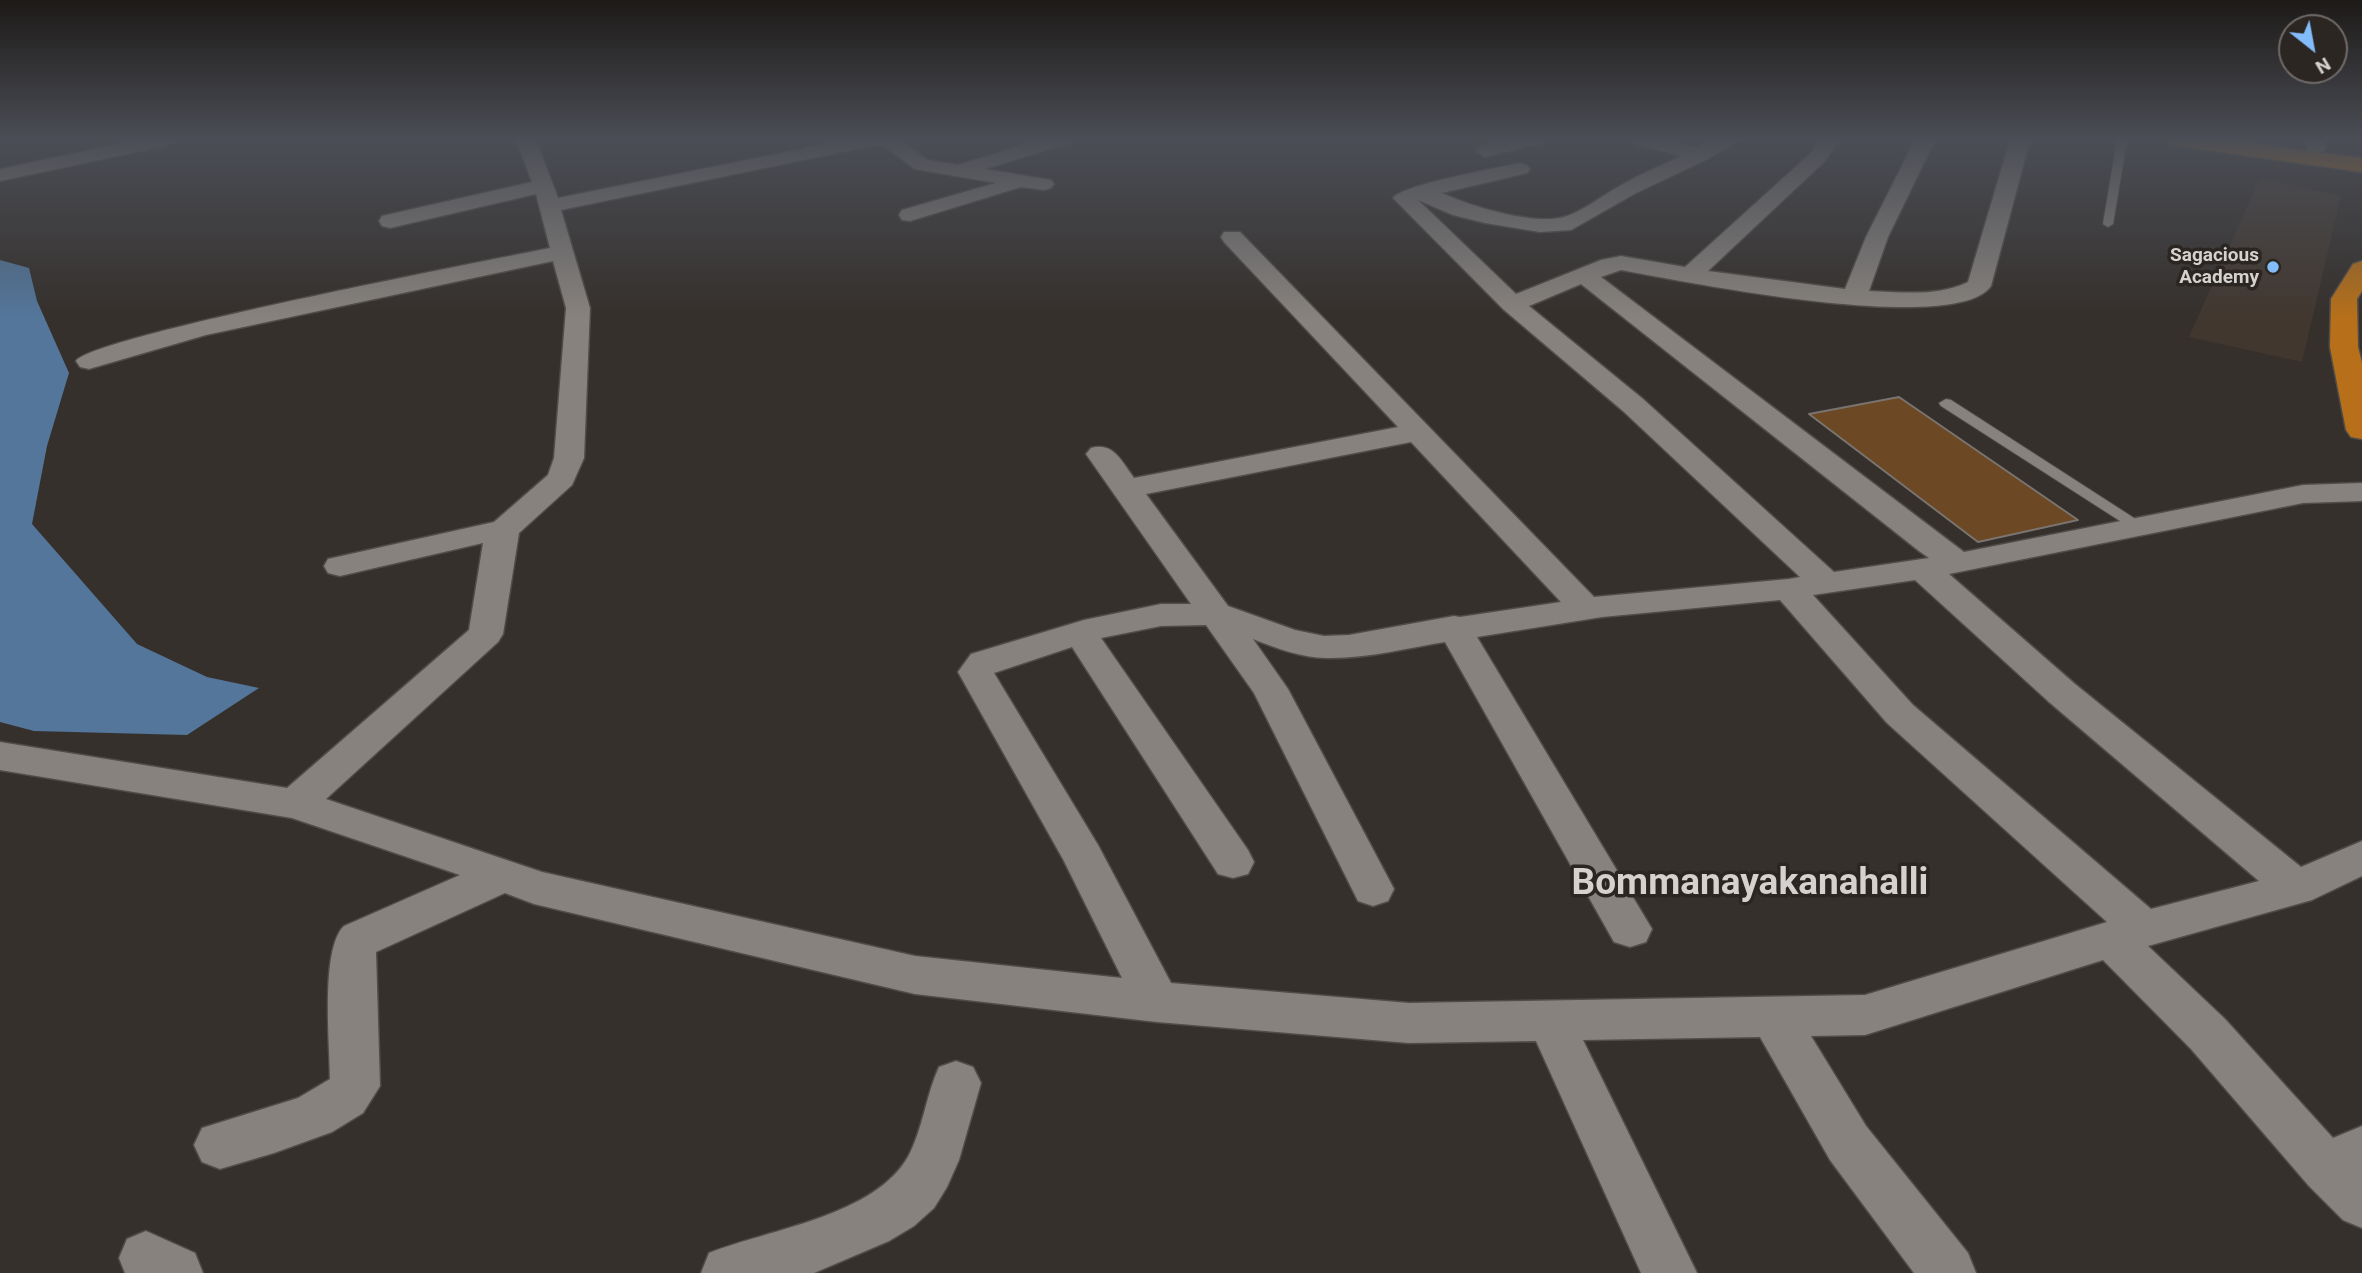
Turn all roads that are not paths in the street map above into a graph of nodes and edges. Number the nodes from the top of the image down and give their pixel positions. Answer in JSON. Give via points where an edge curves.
{"nodes":[{"id":1,"x":526,"y":199,"type":"edge"},
{"id":2,"x":548,"y":199,"type":"edge"},
{"id":3,"x":970,"y":199,"type":"edge"},
{"id":4,"x":1405,"y":199,"type":"edge"},
{"id":5,"x":1439,"y":199,"type":"edge"},
{"id":6,"x":1612,"y":199,"type":"edge"},
{"id":7,"x":1772,"y":199,"type":"edge"},
{"id":8,"x":1896,"y":199,"type":"edge"},
{"id":9,"x":2003,"y":199,"type":"edge"},
{"id":10,"x":2112,"y":199,"type":"edge"},
{"id":11,"x":909,"y":215,"type":"dead end"},
{"id":12,"x":390,"y":221,"type":"dead end"},
{"id":13,"x":2108,"y":224,"type":"dead end"},
{"id":14,"x":1232,"y":237,"type":"dead end"},
{"id":15,"x":561,"y":252,"type":"junction"},
{"id":16,"x":2362,"y":269,"type":"edge"},
{"id":17,"x":1584,"y":275,"type":"junction"},
{"id":18,"x":1690,"y":275,"type":"junction"},
{"id":19,"x":1854,"y":298,"type":"junction"},
{"id":20,"x":1512,"y":304,"type":"junction"},
{"id":21,"x":89,"y":361,"type":"dead end"},
{"id":22,"x":1945,"y":403,"type":"dead end"},
{"id":23,"x":2362,"y":429,"type":"edge"},
{"id":24,"x":1418,"y":432,"type":"junction"},
{"id":25,"x":1101,"y":454,"type":"dead end"},
{"id":26,"x":1126,"y":489,"type":"junction"},
{"id":27,"x":2362,"y":492,"type":"edge"},
{"id":28,"x":2140,"y":527,"type":"junction"},
{"id":29,"x":505,"y":529,"type":"junction"},
{"id":30,"x":1959,"y":563,"type":"junction"},
{"id":31,"x":340,"y":566,"type":"dead end"},
{"id":32,"x":1922,"y":568,"type":"junction"},
{"id":33,"x":1826,"y":583,"type":"junction"},
{"id":34,"x":1788,"y":589,"type":"junction"},
{"id":35,"x":1586,"y":608,"type":"junction"},
{"id":36,"x":1218,"y":614,"type":"junction"},
{"id":37,"x":1454,"y":627,"type":"junction"},
{"id":38,"x":1080,"y":633,"type":"junction"},
{"id":39,"x":0,"y":755,"type":"edge"},
{"id":40,"x":295,"y":804,"type":"junction"},
{"id":41,"x":2362,"y":857,"type":"edge"},
{"id":42,"x":1233,"y":862,"type":"dead end"},
{"id":43,"x":505,"y":874,"type":"junction"},
{"id":44,"x":2297,"y":888,"type":"junction"},
{"id":45,"x":1373,"y":889,"type":"dead end"},
{"id":46,"x":1630,"y":929,"type":"dead end"},
{"id":47,"x":2127,"y":934,"type":"junction"},
{"id":48,"x":1157,"y":1002,"type":"junction"},
{"id":49,"x":1773,"y":1016,"type":"junction"},
{"id":50,"x":1550,"y":1020,"type":"junction"},
{"id":51,"x":956,"y":1083,"type":"dead end"},
{"id":52,"x":220,"y":1146,"type":"dead end"},
{"id":53,"x":2350,"y":1174,"type":"edge"},
{"id":54,"x":729,"y":1273,"type":"edge"},
{"id":55,"x":1669,"y":1273,"type":"edge"},
{"id":56,"x":1948,"y":1273,"type":"edge"}],
"edges":[{"from":1,"to":12,"type":"street"},
{"from":2,"to":15,"type":"street"},
{"from":3,"to":11,"type":"street"},
{"from":4,"to":20,"type":"street"},
{"from":5,"to":6,"type":"street","via":[[1461,210],[1540,225],[1577,221]]},
{"from":7,"to":18,"type":"street"},
{"from":8,"to":19,"type":"street"},
{"from":9,"to":19,"type":"street","via":[[1974,292],[1933,299]]},
{"from":10,"to":13,"type":"lane"},
{"from":14,"to":24,"type":"street"},
{"from":15,"to":21,"type":"street","via":[[204,328]]},
{"from":15,"to":29,"type":"street","via":[[578,309],[569,458],[561,479]]},
{"from":16,"to":23,"type":"highway","via":[[2344,299],[2344,347]]},
{"from":17,"to":18,"type":"street","via":[[1621,263]]},
{"from":17,"to":20,"type":"street"},
{"from":17,"to":30,"type":"street"},
{"from":18,"to":19,"type":"street"},
{"from":20,"to":33,"type":"street","via":[[1633,405]]},
{"from":22,"to":28,"type":"lane"},
{"from":24,"to":26,"type":"street"},
{"from":24,"to":35,"type":"street"},
{"from":25,"to":26,"type":"street"},
{"from":26,"to":36,"type":"street"},
{"from":27,"to":28,"type":"street","via":[[2303,494]]},
{"from":28,"to":30,"type":"street"},
{"from":29,"to":31,"type":"street"},
{"from":29,"to":40,"type":"street","via":[[486,634]]},
{"from":30,"to":32,"type":"street"},
{"from":32,"to":33,"type":"street"},
{"from":32,"to":44,"type":"street","via":[[2062,693]]},
{"from":33,"to":34,"type":"street"},
{"from":34,"to":35,"type":"street"},
{"from":34,"to":47,"type":"street","via":[[1900,714]]},
{"from":35,"to":37,"type":"street"},
{"from":36,"to":37,"type":"street","via":[[1288,640],[1324,646],[1349,646]]},
{"from":36,"to":38,"type":"street","via":[[1161,615]]},
{"from":36,"to":45,"type":"street","via":[[1270,689]]},
{"from":37,"to":46,"type":"street"},
{"from":38,"to":42,"type":"street"},
{"from":38,"to":48,"type":"street","via":[[984,662],[977,677],[1083,856]]},
{"from":39,"to":40,"type":"street"},
{"from":40,"to":43,"type":"street"},
{"from":41,"to":44,"type":"street"},
{"from":43,"to":48,"type":"street","via":[[534,887],[915,975]]},
{"from":43,"to":52,"type":"street","via":[[355,944],[355,1086],[343,1102]]},
{"from":44,"to":47,"type":"street"},
{"from":47,"to":49,"type":"street","via":[[1865,1015]]},
{"from":47,"to":53,"type":"street","via":[[2208,1034]]},
{"from":48,"to":50,"type":"street","via":[[1409,1023]]},
{"from":49,"to":50,"type":"street"},
{"from":49,"to":56,"type":"street","via":[[1848,1143]]},
{"from":50,"to":55,"type":"street"},
{"from":51,"to":54,"type":"street","via":[[929,1171],[901,1206],[861,1228]]}]}
